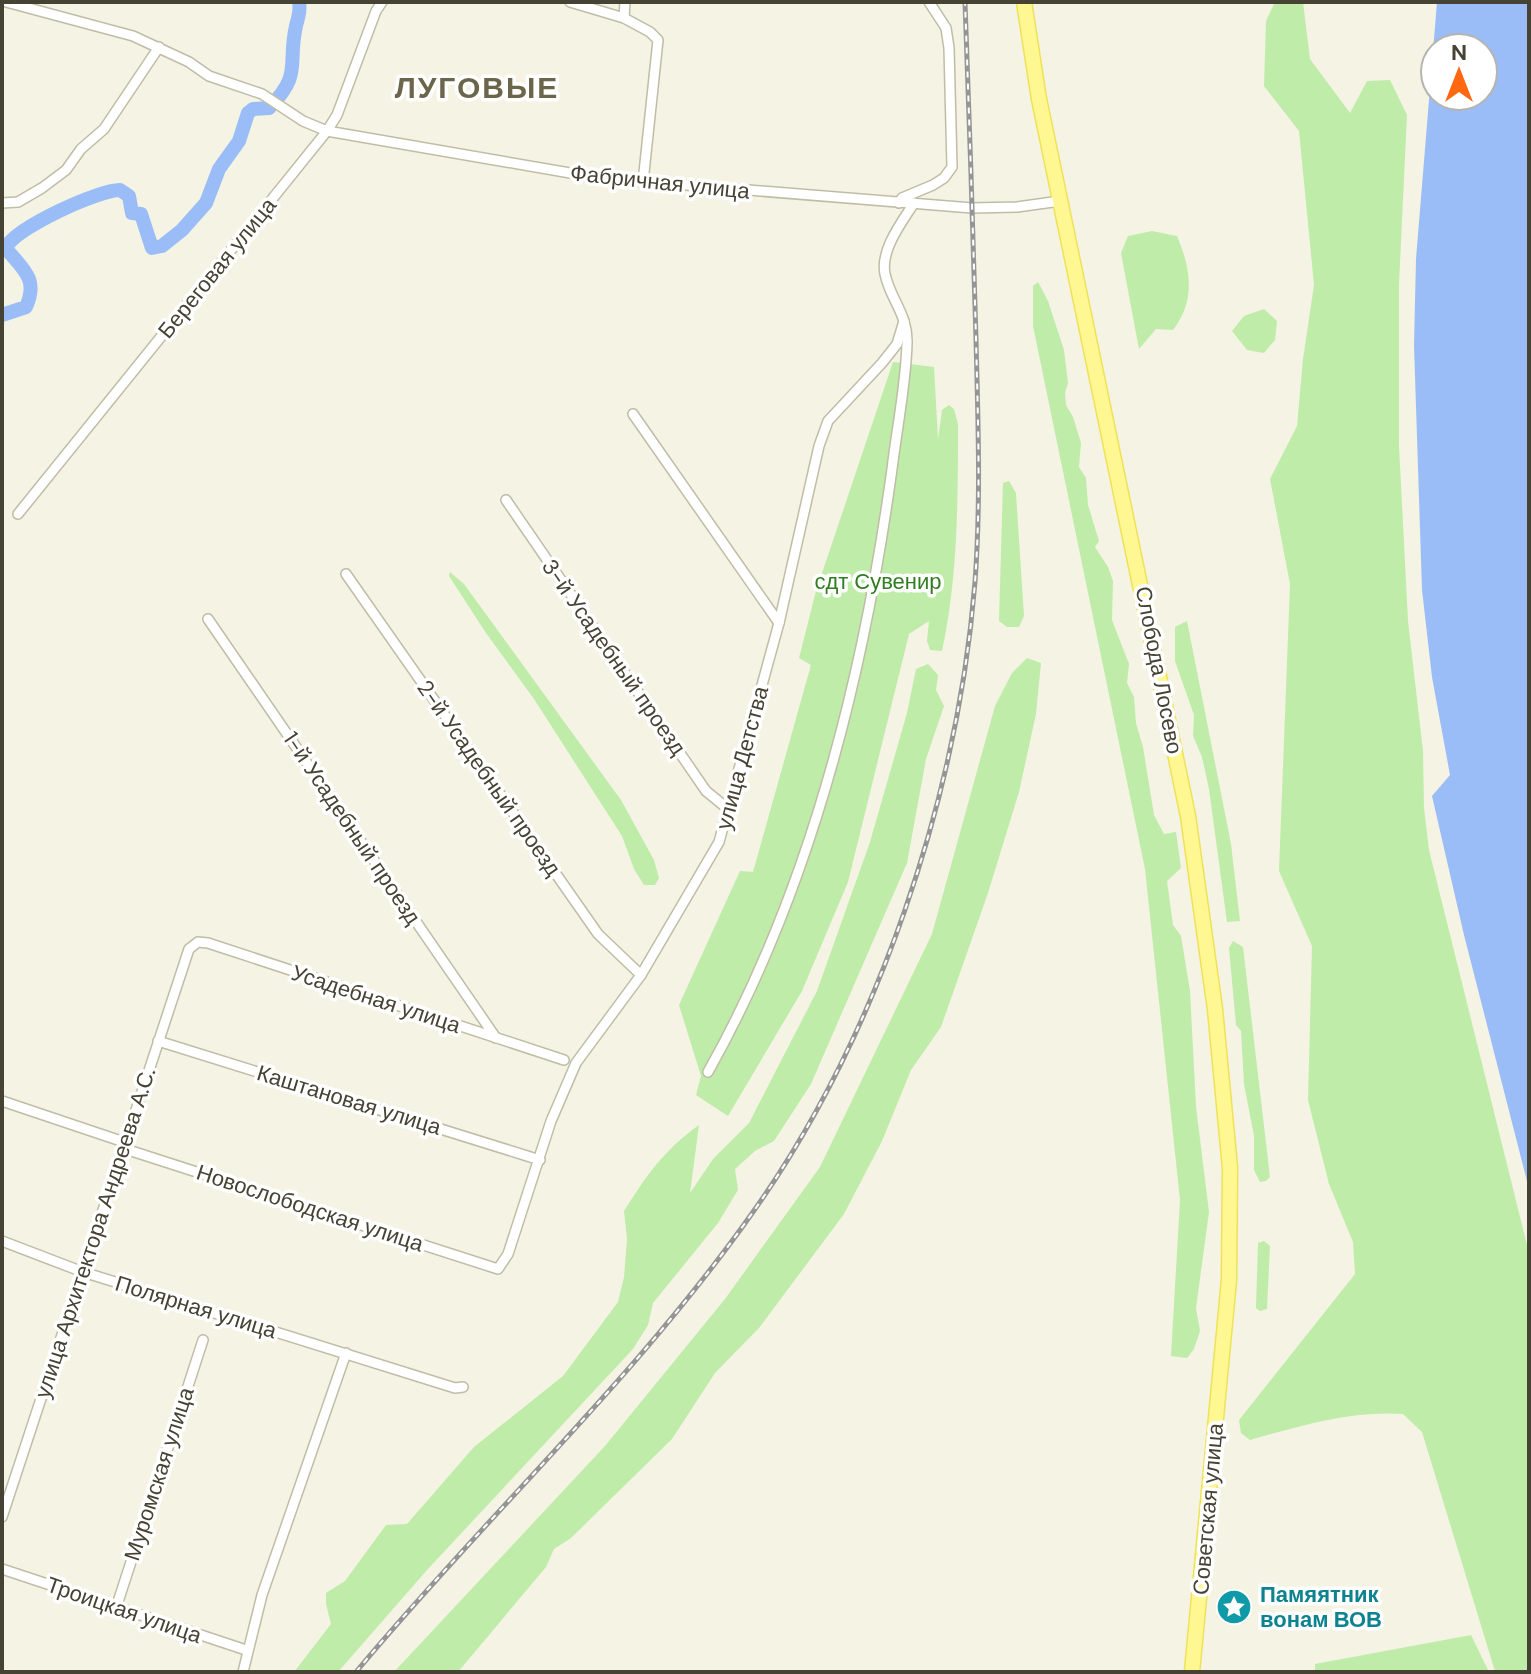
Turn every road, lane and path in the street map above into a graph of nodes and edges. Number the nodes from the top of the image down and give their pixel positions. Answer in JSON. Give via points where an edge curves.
{"nodes":[{"id":1,"x":6,"y":2,"type":"edge"},
{"id":2,"x":382,"y":2,"type":"edge"},
{"id":3,"x":570,"y":2,"type":"edge"},
{"id":4,"x":625,"y":2,"type":"edge"},
{"id":5,"x":929,"y":2,"type":"edge"},
{"id":6,"x":1024,"y":2,"type":"edge"},
{"id":7,"x":624,"y":18,"type":"junction"},
{"id":8,"x":159,"y":47,"type":"junction"},
{"id":9,"x":327,"y":131,"type":"junction"},
{"id":10,"x":643,"y":182,"type":"junction"},
{"id":11,"x":1060,"y":201,"type":"junction"},
{"id":12,"x":2,"y":203,"type":"edge"},
{"id":13,"x":899,"y":203,"type":"junction"},
{"id":14,"x":914,"y":203,"type":"junction"},
{"id":15,"x":904,"y":321,"type":"junction"},
{"id":16,"x":633,"y":414,"type":"dead end"},
{"id":17,"x":506,"y":500,"type":"dead end"},
{"id":18,"x":18,"y":514,"type":"dead end"},
{"id":19,"x":346,"y":574,"type":"dead end"},
{"id":20,"x":208,"y":619,"type":"dead end"},
{"id":21,"x":779,"y":623,"type":"junction"},
{"id":22,"x":728,"y":809,"type":"junction"},
{"id":23,"x":189,"y":949,"type":"joint"},
{"id":24,"x":641,"y":975,"type":"junction"},
{"id":25,"x":496,"y":1038,"type":"junction"},
{"id":26,"x":158,"y":1041,"type":"junction"},
{"id":27,"x":564,"y":1060,"type":"dead end"},
{"id":28,"x":708,"y":1072,"type":"dead end"},
{"id":29,"x":2,"y":1101,"type":"edge"},
{"id":30,"x":123,"y":1145,"type":"junction"},
{"id":31,"x":540,"y":1160,"type":"junction"},
{"id":32,"x":2,"y":1241,"type":"edge"},
{"id":33,"x":498,"y":1269,"type":"joint"},
{"id":34,"x":83,"y":1272,"type":"junction"},
{"id":35,"x":203,"y":1340,"type":"dead end"},
{"id":36,"x":1223,"y":1346,"type":"joint"},
{"id":37,"x":346,"y":1353,"type":"junction"},
{"id":38,"x":463,"y":1387,"type":"dead end"},
{"id":39,"x":2,"y":1517,"type":"edge"},
{"id":40,"x":2,"y":1569,"type":"edge"},
{"id":41,"x":116,"y":1608,"type":"junction"},
{"id":42,"x":246,"y":1650,"type":"junction"},
{"id":43,"x":243,"y":1672,"type":"edge"},
{"id":44,"x":1192,"y":1672,"type":"edge"}],
"edges":[{"from":1,"to":8,"type":"street","name":"Фабричная улица"},
{"from":2,"to":9,"type":"street","name":"Береговая улица"},
{"from":3,"to":7,"type":"street"},
{"from":4,"to":7,"type":"street"},
{"from":5,"to":13,"type":"street","via":[[948,40],[952,167],[944,178]]},
{"from":6,"to":11,"type":"main road","name":"Слобода Лосево"},
{"from":7,"to":10,"type":"street","via":[[658,40]]},
{"from":8,"to":9,"type":"street","name":"Фабричная улица","via":[[209,76],[262,94]]},
{"from":8,"to":12,"type":"street","via":[[104,129],[66,170],[18,202]]},
{"from":9,"to":10,"type":"street","name":"Фабричная улица"},
{"from":9,"to":18,"type":"street","name":"Береговая улица"},
{"from":10,"to":13,"type":"street","name":"Фабричная улица"},
{"from":11,"to":14,"type":"street","name":"Фабричная улица","via":[[990,208]]},
{"from":11,"to":36,"type":"main road","name":"Слобода Лосево","via":[[1188,816],[1230,1168]]},
{"from":13,"to":14,"type":"street","name":"Фабричная улица"},
{"from":14,"to":15,"type":"street","via":[[885,259],[885,276]]},
{"from":15,"to":21,"type":"street","name":"улица Детства","via":[[897,344],[828,421]]},
{"from":15,"to":28,"type":"street","via":[[907,343],[889,487],[834,757],[781,921]]},
{"from":16,"to":21,"type":"street"},
{"from":17,"to":22,"type":"street","name":"3-й Усадебный проезд","via":[[706,791]]},
{"from":19,"to":24,"type":"street","name":"2-й Усадебный проезд","via":[[598,934]]},
{"from":20,"to":25,"type":"street","name":"1-й Усадебный проезд"},
{"from":21,"to":22,"type":"street","name":"улица Детства"},
{"from":22,"to":24,"type":"street","name":"улица Детства","via":[[719,842]]},
{"from":23,"to":25,"type":"street","name":"Усадебная улица","via":[[208,943]]},
{"from":23,"to":26,"type":"street","name":"улица Архитектора Андреева А.С."},
{"from":24,"to":31,"type":"street","name":"улица Детства","via":[[576,1063]]},
{"from":25,"to":27,"type":"street","name":"Усадебная улица"},
{"from":26,"to":30,"type":"street","name":"улица Архитектора Андреева А.С."},
{"from":26,"to":31,"type":"street","name":"Каштановая улица"},
{"from":29,"to":30,"type":"street","name":"Новослободская улица"},
{"from":30,"to":33,"type":"street","name":"Новослободская улица"},
{"from":30,"to":34,"type":"street","name":"улица Архитектора Андреева А.С."},
{"from":31,"to":33,"type":"street","name":"улица Детства"},
{"from":32,"to":34,"type":"street","name":"Полярная улица"},
{"from":34,"to":37,"type":"street","name":"Полярная улица"},
{"from":34,"to":39,"type":"street","name":"улица Архитектора Андреева А.С."},
{"from":35,"to":41,"type":"street","name":"Муромская улица"},
{"from":36,"to":44,"type":"main road","name":"Советская улица"},
{"from":37,"to":38,"type":"street","name":"Полярная улица"},
{"from":37,"to":42,"type":"street"},
{"from":40,"to":41,"type":"street","name":"Троицкая улица"},
{"from":41,"to":42,"type":"street","name":"Троицкая улица"},
{"from":42,"to":43,"type":"street"}]}
